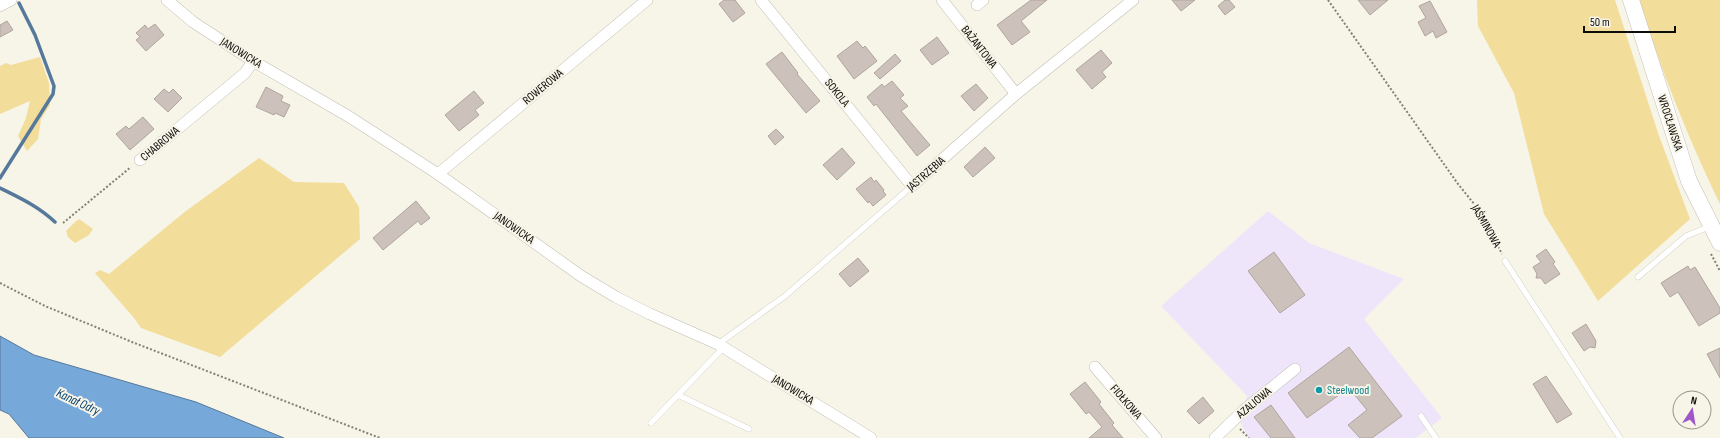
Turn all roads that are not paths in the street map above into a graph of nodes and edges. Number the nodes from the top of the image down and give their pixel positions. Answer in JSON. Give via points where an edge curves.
{"nodes":[{"id":1,"x":11,"y":0,"type":"edge"},
{"id":2,"x":167,"y":0,"type":"edge"},
{"id":3,"x":647,"y":0,"type":"edge"},
{"id":4,"x":761,"y":0,"type":"edge"},
{"id":5,"x":942,"y":0,"type":"edge"},
{"id":6,"x":1133,"y":0,"type":"edge"},
{"id":7,"x":1630,"y":0,"type":"edge"},
{"id":8,"x":0,"y":6,"type":"edge"},
{"id":9,"x":254,"y":61,"type":"junction"},
{"id":10,"x":1016,"y":94,"type":"junction"},
{"id":11,"x":140,"y":160,"type":"road end"},
{"id":12,"x":438,"y":174,"type":"junction"},
{"id":13,"x":912,"y":186,"type":"junction"},
{"id":14,"x":1711,"y":226,"type":"junction"},
{"id":15,"x":1720,"y":243,"type":"edge"},
{"id":16,"x":1506,"y":261,"type":"road end"},
{"id":17,"x":1638,"y":277,"type":"dead end"},
{"id":18,"x":720,"y":346,"type":"junction"},
{"id":19,"x":1095,"y":367,"type":"dead end"},
{"id":20,"x":1295,"y":369,"type":"dead end"},
{"id":21,"x":678,"y":395,"type":"junction"},
{"id":22,"x":1421,"y":416,"type":"dead end"},
{"id":23,"x":651,"y":423,"type":"dead end"},
{"id":24,"x":749,"y":429,"type":"dead end"},
{"id":25,"x":871,"y":438,"type":"edge"},
{"id":26,"x":1156,"y":438,"type":"edge"},
{"id":27,"x":1216,"y":438,"type":"edge"},
{"id":28,"x":1436,"y":438,"type":"edge"},
{"id":29,"x":1620,"y":438,"type":"edge"}],
"edges":[{"from":1,"to":8,"type":"street"},
{"from":2,"to":9,"type":"street","name":"JANOWICKA","via":[[193,22]]},
{"from":3,"to":12,"type":"street","name":"ROWEROWA"},
{"from":4,"to":13,"type":"street","name":"SOKOLA"},
{"from":5,"to":10,"type":"street","name":"BAŻANTOWA"},
{"from":6,"to":10,"type":"street","name":"JASTRZĘBIA"},
{"from":7,"to":14,"type":"main road","name":"WROCŁAWSKA","via":[[1689,181]]},
{"from":9,"to":11,"type":"street","name":"CHABROWA","via":[[245,73]]},
{"from":9,"to":12,"type":"street","name":"JANOWICKA","via":[[348,116]]},
{"from":10,"to":13,"type":"street","name":"JASTRZĘBIA"},
{"from":12,"to":18,"type":"street","name":"JANOWICKA","via":[[616,297]]},
{"from":13,"to":18,"type":"lane","name":"JASTRZĘBIA","via":[[785,296]]},
{"from":14,"to":15,"type":"main road","name":"WROCŁAWSKA"},
{"from":14,"to":17,"type":"lane","via":[[1686,236]]},
{"from":16,"to":29,"type":"lane","name":"JAŚMINOWA"},
{"from":18,"to":21,"type":"lane","name":"JASTRZĘBIA"},
{"from":18,"to":25,"type":"street","name":"JANOWICKA"},
{"from":19,"to":26,"type":"street","name":"FIOŁKOWA"},
{"from":20,"to":27,"type":"street","name":"AZALIOWA","via":[[1244,410]]},
{"from":21,"to":23,"type":"lane","name":"JASTRZĘBIA"},
{"from":21,"to":24,"type":"lane"},
{"from":22,"to":28,"type":"lane"}]}
